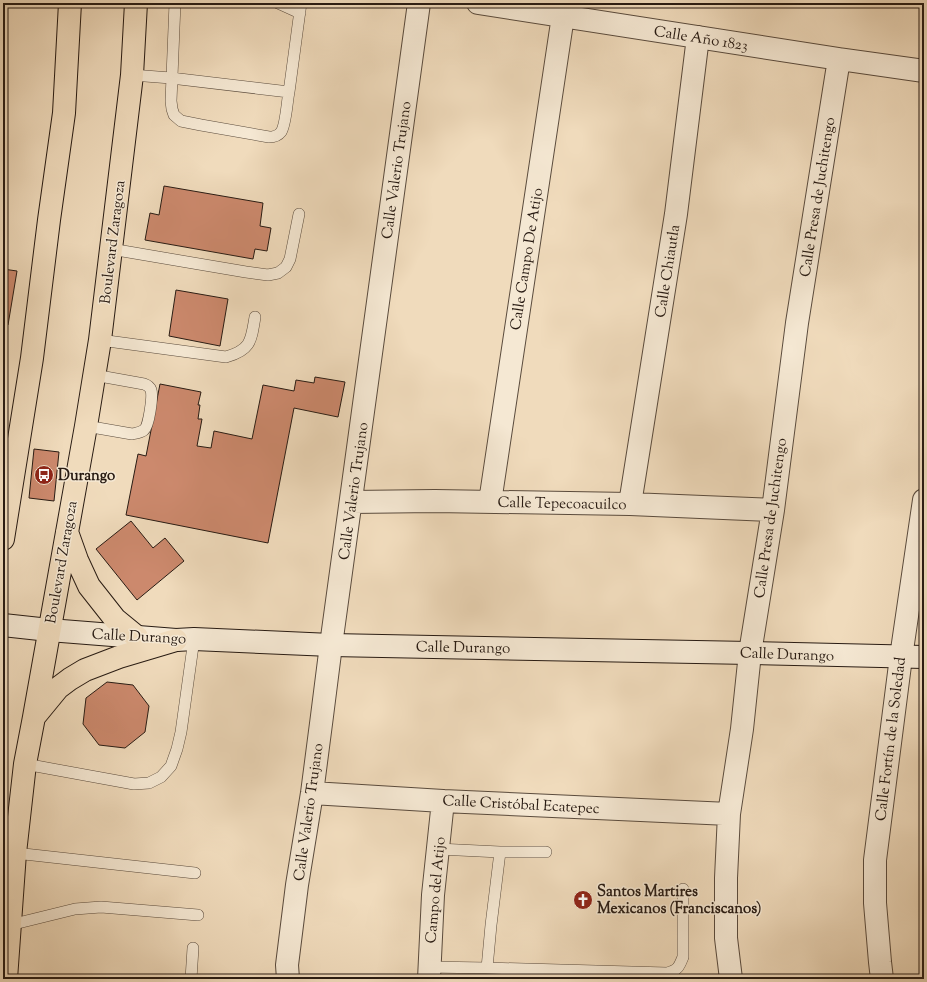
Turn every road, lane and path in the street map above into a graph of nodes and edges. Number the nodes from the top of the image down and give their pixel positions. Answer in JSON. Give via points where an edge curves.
{"nodes":[{"id":1,"x":70,"y":3,"type":"edge"},
{"id":2,"x":136,"y":3,"type":"edge"},
{"id":3,"x":175,"y":3,"type":"edge"},
{"id":4,"x":278,"y":3,"type":"edge"},
{"id":5,"x":419,"y":3,"type":"edge"},
{"id":6,"x":478,"y":3,"type":"edge"},
{"id":7,"x":300,"y":8,"type":"edge"},
{"id":8,"x":563,"y":16,"type":"junction"},
{"id":9,"x":698,"y":37,"type":"junction"},
{"id":10,"x":839,"y":59,"type":"junction"},
{"id":11,"x":924,"y":71,"type":"edge"},
{"id":12,"x":132,"y":75,"type":"junction"},
{"id":13,"x":171,"y":78,"type":"junction"},
{"id":14,"x":289,"y":92,"type":"junction"},
{"id":15,"x":299,"y":214,"type":"dead end"},
{"id":16,"x":111,"y":249,"type":"junction"},
{"id":17,"x":254,"y":318,"type":"dead end"},
{"id":18,"x":100,"y":340,"type":"junction"},
{"id":19,"x":94,"y":375,"type":"junction"},
{"id":20,"x":86,"y":426,"type":"junction"},
{"id":21,"x":8,"y":482,"type":"edge"},
{"id":22,"x":924,"y":500,"type":"edge"},
{"id":23,"x":351,"y":502,"type":"junction"},
{"id":24,"x":490,"y":502,"type":"junction"},
{"id":25,"x":630,"y":504,"type":"junction"},
{"id":26,"x":773,"y":510,"type":"junction"},
{"id":27,"x":67,"y":530,"type":"junction"},
{"id":28,"x":3,"y":539,"type":"edge"},
{"id":29,"x":3,"y":625,"type":"edge"},
{"id":30,"x":49,"y":630,"type":"junction"},
{"id":31,"x":137,"y":637,"type":"junction"},
{"id":32,"x":185,"y":639,"type":"junction"},
{"id":33,"x":331,"y":645,"type":"junction"},
{"id":34,"x":750,"y":653,"type":"junction"},
{"id":35,"x":901,"y":657,"type":"junction"},
{"id":36,"x":924,"y":657,"type":"edge"},
{"id":37,"x":34,"y":717,"type":"junction"},
{"id":38,"x":25,"y":764,"type":"junction"},
{"id":39,"x":312,"y":793,"type":"junction"},
{"id":40,"x":443,"y":801,"type":"junction"},
{"id":41,"x":729,"y":814,"type":"junction"},
{"id":42,"x":438,"y":849,"type":"junction"},
{"id":43,"x":500,"y":852,"type":"junction"},
{"id":44,"x":546,"y":852,"type":"dead end"},
{"id":45,"x":14,"y":853,"type":"junction"},
{"id":46,"x":194,"y":873,"type":"dead end"},
{"id":47,"x":683,"y":889,"type":"dead end"},
{"id":48,"x":198,"y":915,"type":"dead end"},
{"id":49,"x":10,"y":925,"type":"junction"},
{"id":50,"x":193,"y":948,"type":"dead end"},
{"id":51,"x":487,"y":968,"type":"junction"},
{"id":52,"x":429,"y":973,"type":"edge"},
{"id":53,"x":6,"y":979,"type":"edge"},
{"id":54,"x":191,"y":979,"type":"edge"},
{"id":55,"x":288,"y":979,"type":"edge"},
{"id":56,"x":731,"y":979,"type":"edge"},
{"id":57,"x":882,"y":979,"type":"edge"}],
"edges":[{"from":1,"to":21,"type":"main road","via":[[64,113],[32,358]]},
{"from":2,"to":12,"type":"main road","name":"Boulevard Zaragoza"},
{"from":3,"to":13,"type":"lane"},
{"from":4,"to":7,"type":"lane"},
{"from":5,"to":23,"type":"street","name":"Calle Valerio Trujano"},
{"from":6,"to":8,"type":"street","name":"Calle Año 1823"},
{"from":7,"to":14,"type":"lane"},
{"from":8,"to":9,"type":"street","name":"Calle Año 1823"},
{"from":8,"to":24,"type":"street","name":"Calle Campo De Atijo"},
{"from":9,"to":10,"type":"street","name":"Calle Año 1823"},
{"from":9,"to":25,"type":"street","name":"Calle Chiautla","via":[[676,214]]},
{"from":10,"to":11,"type":"street","name":"Calle Año 1823"},
{"from":10,"to":26,"type":"street","name":"Calle Presa de Juchitengo","via":[[797,323]]},
{"from":12,"to":13,"type":"lane"},
{"from":12,"to":16,"type":"main road","name":"Boulevard Zaragoza"},
{"from":13,"to":14,"type":"lane"},
{"from":13,"to":14,"type":"lane","via":[[172,109],[174,115],[181,120],[269,137],[280,133],[283,127]]},
{"from":15,"to":16,"type":"lane","via":[[286,267],[278,273],[268,275]]},
{"from":16,"to":18,"type":"main road","name":"Boulevard Zaragoza"},
{"from":17,"to":18,"type":"lane","via":[[251,338],[245,348],[226,357]]},
{"from":18,"to":19,"type":"main road","name":"Boulevard Zaragoza"},
{"from":19,"to":20,"type":"main road","name":"Boulevard Zaragoza"},
{"from":19,"to":20,"type":"lane","via":[[149,387],[152,394],[149,421],[143,431],[132,434]]},
{"from":20,"to":27,"type":"main road","name":"Boulevard Zaragoza"},
{"from":21,"to":28,"type":"main road"},
{"from":22,"to":35,"type":"street","name":"Calle Fortín de la Soledad"},
{"from":23,"to":24,"type":"street","name":"Calle Tepecoacuilco"},
{"from":23,"to":33,"type":"street","name":"Calle Valerio Trujano"},
{"from":24,"to":25,"type":"street","name":"Calle Tepecoacuilco"},
{"from":25,"to":26,"type":"street","name":"Calle Tepecoacuilco"},
{"from":26,"to":34,"type":"street","name":"Calle Presa de Juchitengo"},
{"from":27,"to":30,"type":"main road","name":"Boulevard Zaragoza"},
{"from":27,"to":31,"type":"main road","via":[[89,586],[115,619]]},
{"from":29,"to":30,"type":"street","name":"Calle Durango"},
{"from":30,"to":31,"type":"street","name":"Calle Durango"},
{"from":30,"to":37,"type":"main road","name":"Boulevard Zaragoza"},
{"from":31,"to":32,"type":"street","name":"Calle Durango"},
{"from":32,"to":33,"type":"street","name":"Calle Durango"},
{"from":32,"to":37,"type":"main road","via":[[119,657],[85,670],[58,688]]},
{"from":32,"to":38,"type":"lane","via":[[181,732],[171,766],[161,777],[149,783],[134,784]]},
{"from":33,"to":34,"type":"street","name":"Calle Durango"},
{"from":33,"to":39,"type":"street","name":"Calle Valerio Trujano"},
{"from":34,"to":35,"type":"street","name":"Calle Durango"},
{"from":34,"to":41,"type":"street","name":"Calle Presa de Juchitengo","via":[[742,730]]},
{"from":35,"to":36,"type":"street","name":"Calle Durango"},
{"from":35,"to":57,"type":"street","name":"Calle Fortín de la Soledad","via":[[875,860],[875,903]]},
{"from":37,"to":38,"type":"main road","name":"Boulevard Zaragoza"},
{"from":38,"to":45,"type":"main road","name":"Boulevard Zaragoza"},
{"from":39,"to":40,"type":"street","name":"Calle Cristóbal Ecatepec"},
{"from":39,"to":55,"type":"street","name":"Calle Valerio Trujano","via":[[287,965]]},
{"from":40,"to":41,"type":"street","name":"Calle Cristóbal Ecatepec"},
{"from":40,"to":42,"type":"street","name":"Campo del Atijo"},
{"from":41,"to":56,"type":"street","name":"Calle Presa de Juchitengo","via":[[726,938]]},
{"from":42,"to":43,"type":"lane"},
{"from":42,"to":52,"type":"street","name":"Campo del Atijo"},
{"from":43,"to":44,"type":"lane"},
{"from":43,"to":51,"type":"lane"},
{"from":45,"to":46,"type":"lane"},
{"from":45,"to":49,"type":"main road","name":"Boulevard Zaragoza"},
{"from":47,"to":51,"type":"lane","via":[[682,957],[675,971],[666,973]]},
{"from":48,"to":49,"type":"lane","via":[[101,907],[75,909]]},
{"from":49,"to":53,"type":"main road","name":"Boulevard Zaragoza"},
{"from":50,"to":54,"type":"lane"},
{"from":51,"to":52,"type":"lane"}]}
